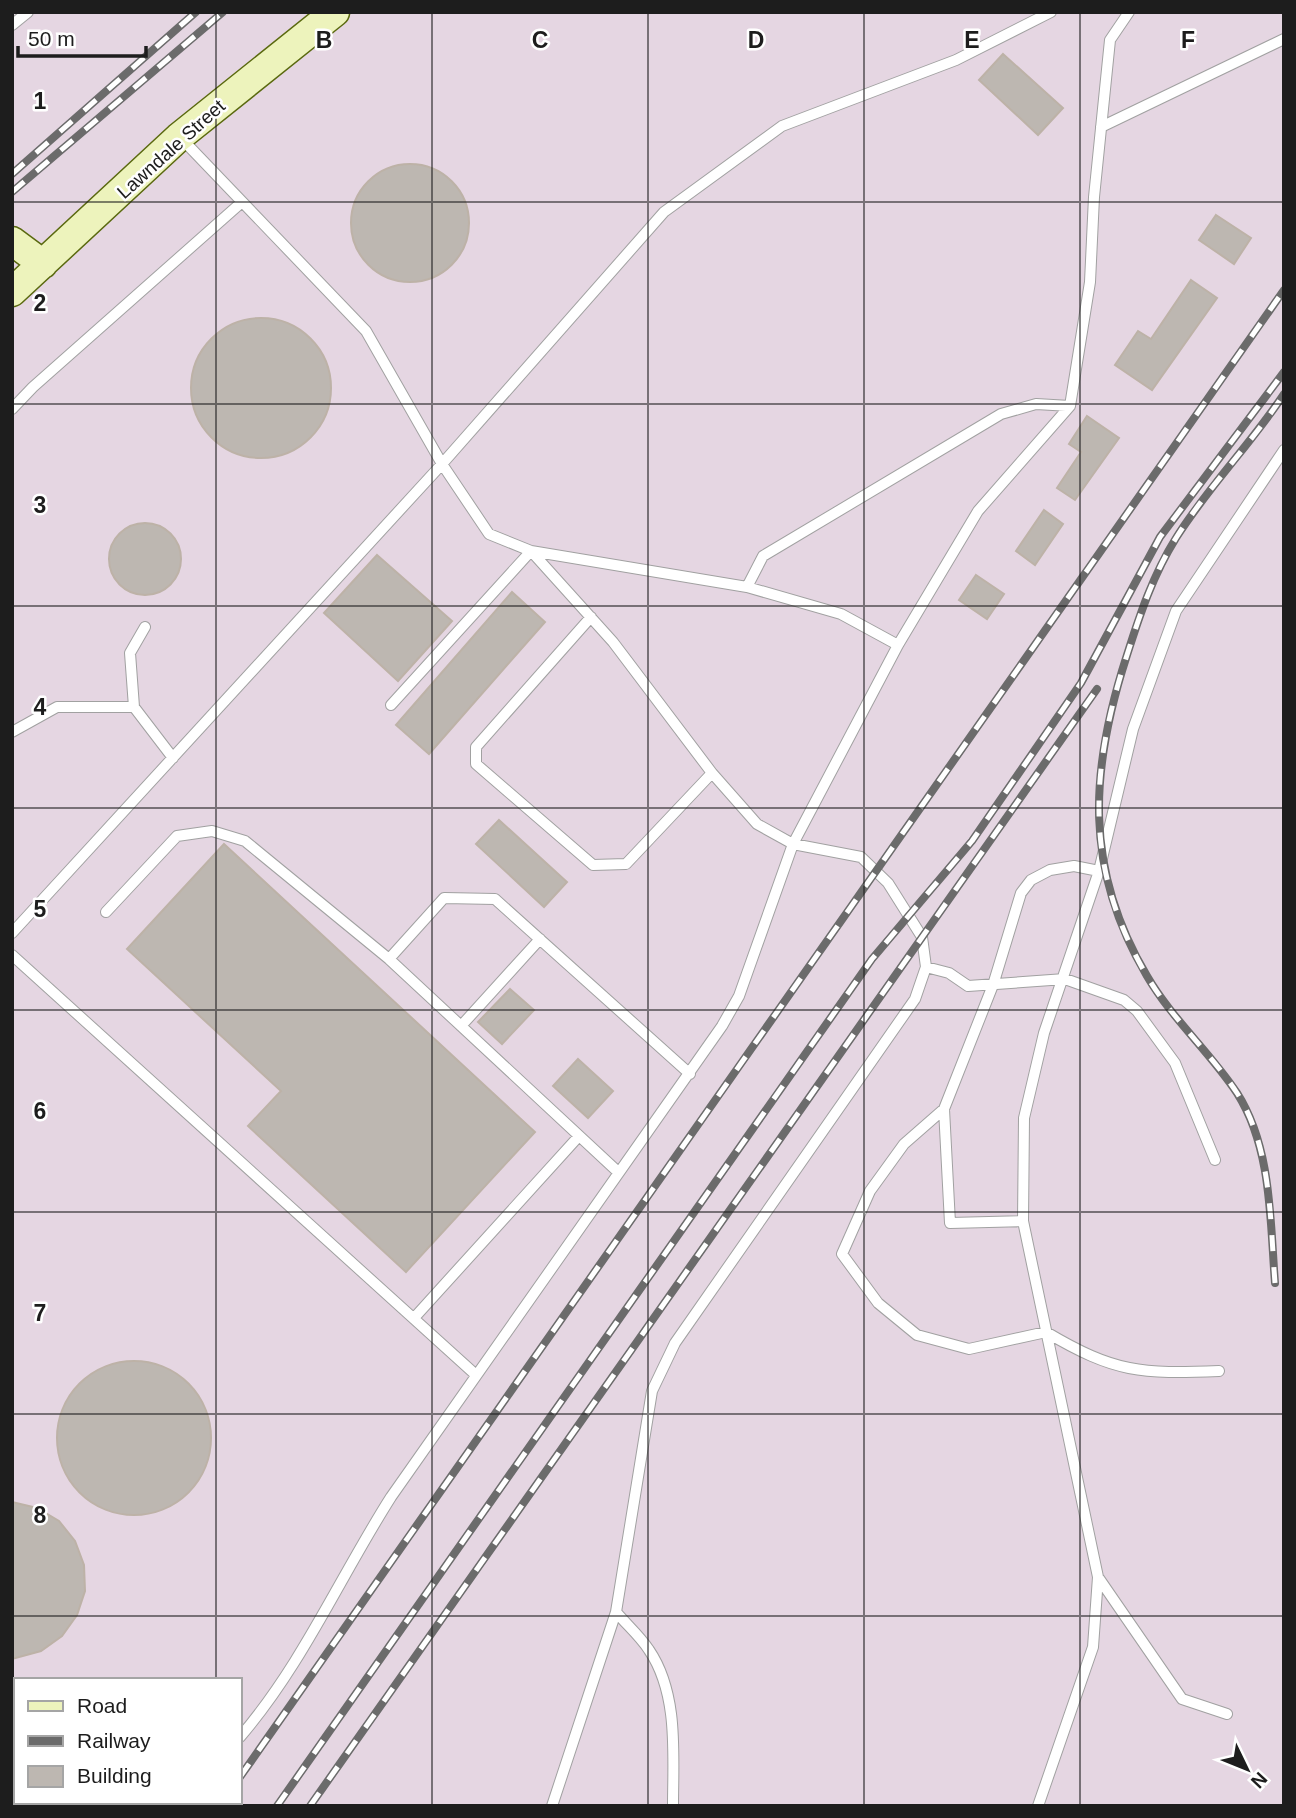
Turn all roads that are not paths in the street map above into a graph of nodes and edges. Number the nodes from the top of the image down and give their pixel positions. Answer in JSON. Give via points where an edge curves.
{"nodes":[{"id":1,"x":28,"y":12,"type":"edge"},
{"id":2,"x":335,"y":12,"type":"edge"},
{"id":3,"x":1051,"y":12,"type":"edge"},
{"id":4,"x":1129,"y":12,"type":"edge"},
{"id":5,"x":12,"y":25,"type":"edge"},
{"id":6,"x":1284,"y":39,"type":"edge"},
{"id":7,"x":1101,"y":127,"type":"junction"},
{"id":8,"x":179,"y":137,"type":"junction"},
{"id":9,"x":242,"y":202,"type":"junction"},
{"id":10,"x":12,"y":242,"type":"edge"},
{"id":11,"x":43,"y":264,"type":"junction"},
{"id":12,"x":12,"y":292,"type":"edge"},
{"id":13,"x":1070,"y":406,"type":"junction"},
{"id":14,"x":12,"y":409,"type":"edge"},
{"id":15,"x":1284,"y":450,"type":"edge"},
{"id":16,"x":442,"y":464,"type":"junction"},
{"id":17,"x":531,"y":551,"type":"junction"},
{"id":18,"x":747,"y":587,"type":"junction"},
{"id":19,"x":591,"y":617,"type":"junction"},
{"id":20,"x":145,"y":627,"type":"dead end"},
{"id":21,"x":898,"y":645,"type":"junction"},
{"id":22,"x":391,"y":705,"type":"dead end"},
{"id":23,"x":134,"y":707,"type":"junction"},
{"id":24,"x":12,"y":732,"type":"edge"},
{"id":25,"x":173,"y":758,"type":"junction"},
{"id":26,"x":712,"y":773,"type":"junction"},
{"id":27,"x":793,"y":844,"type":"junction"},
{"id":28,"x":1099,"y":871,"type":"junction"},
{"id":29,"x":106,"y":912,"type":"dead end"},
{"id":30,"x":12,"y":933,"type":"edge"},
{"id":31,"x":540,"y":939,"type":"junction"},
{"id":32,"x":12,"y":955,"type":"edge"},
{"id":33,"x":389,"y":960,"type":"junction"},
{"id":34,"x":926,"y":967,"type":"junction"},
{"id":35,"x":1065,"y":979,"type":"junction"},
{"id":36,"x":993,"y":985,"type":"junction"},
{"id":37,"x":461,"y":1026,"type":"junction"},
{"id":38,"x":690,"y":1074,"type":"junction"},
{"id":39,"x":944,"y":1109,"type":"junction"},
{"id":40,"x":579,"y":1136,"type":"junction"},
{"id":41,"x":1214,"y":1160,"type":"dead end"},
{"id":42,"x":617,"y":1171,"type":"junction"},
{"id":43,"x":1023,"y":1221,"type":"junction"},
{"id":44,"x":414,"y":1318,"type":"junction"},
{"id":45,"x":1046,"y":1332,"type":"junction"},
{"id":46,"x":1219,"y":1371,"type":"dead end"},
{"id":47,"x":476,"y":1376,"type":"junction"},
{"id":48,"x":1098,"y":1577,"type":"junction"},
{"id":49,"x":616,"y":1612,"type":"junction"},
{"id":50,"x":1227,"y":1714,"type":"dead end"},
{"id":51,"x":242,"y":1734,"type":"edge"},
{"id":52,"x":552,"y":1806,"type":"edge"},
{"id":53,"x":673,"y":1806,"type":"edge"},
{"id":54,"x":1038,"y":1806,"type":"edge"}],
"edges":[{"from":1,"to":5,"type":"lane"},
{"from":2,"to":8,"type":"main road","name":"Lawndale Street"},
{"from":3,"to":16,"type":"lane","via":[[956,60],[782,126],[664,212]]},
{"from":4,"to":7,"type":"lane","via":[[1110,40]]},
{"from":6,"to":7,"type":"lane"},
{"from":7,"to":13,"type":"lane","via":[[1090,282]]},
{"from":8,"to":9,"type":"lane"},
{"from":8,"to":11,"type":"main road","name":"Lawndale Street"},
{"from":9,"to":14,"type":"lane"},
{"from":9,"to":16,"type":"lane","via":[[366,331]]},
{"from":10,"to":11,"type":"main road"},
{"from":11,"to":12,"type":"main road","name":"Lawndale Street"},
{"from":13,"to":18,"type":"lane","via":[[1036,404],[1001,414],[762,556]]},
{"from":13,"to":21,"type":"lane","via":[[978,512]]},
{"from":15,"to":28,"type":"lane","via":[[1176,611],[1133,729]]},
{"from":16,"to":17,"type":"lane","via":[[489,534]]},
{"from":16,"to":25,"type":"lane"},
{"from":17,"to":18,"type":"lane"},
{"from":17,"to":19,"type":"lane"},
{"from":17,"to":22,"type":"lane"},
{"from":18,"to":21,"type":"lane","via":[[841,614]]},
{"from":19,"to":26,"type":"lane"},
{"from":19,"to":26,"type":"lane","via":[[476,747],[476,764],[593,865],[626,864]]},
{"from":20,"to":23,"type":"lane","via":[[130,653]]},
{"from":21,"to":27,"type":"lane"},
{"from":23,"to":24,"type":"lane","via":[[57,706]]},
{"from":23,"to":25,"type":"lane"},
{"from":25,"to":30,"type":"lane"},
{"from":26,"to":27,"type":"lane","via":[[757,824]]},
{"from":27,"to":34,"type":"lane","via":[[861,857],[888,883],[909,915],[922,937]]},
{"from":27,"to":38,"type":"lane","via":[[739,996]]},
{"from":28,"to":35,"type":"lane"},
{"from":28,"to":36,"type":"lane","via":[[1074,866],[1050,870],[1031,880],[1021,893]]},
{"from":29,"to":33,"type":"lane","via":[[177,836],[212,831],[245,841]]},
{"from":31,"to":33,"type":"lane","via":[[495,899],[444,898]]},
{"from":31,"to":37,"type":"lane"},
{"from":31,"to":38,"type":"lane"},
{"from":32,"to":44,"type":"lane"},
{"from":33,"to":37,"type":"lane"},
{"from":34,"to":36,"type":"lane","via":[[949,973],[968,986]]},
{"from":34,"to":49,"type":"lane","via":[[915,999],[675,1343],[652,1391]]},
{"from":35,"to":36,"type":"lane"},
{"from":35,"to":41,"type":"lane","via":[[1116,996],[1137,1011],[1175,1063]]},
{"from":35,"to":43,"type":"lane","via":[[1044,1033],[1024,1118]]},
{"from":36,"to":39,"type":"lane"},
{"from":37,"to":40,"type":"lane"},
{"from":38,"to":42,"type":"lane"},
{"from":39,"to":43,"type":"lane","via":[[950,1223]]},
{"from":39,"to":45,"type":"lane","via":[[904,1144],[870,1191],[842,1254],[878,1303],[917,1335],[969,1349]]},
{"from":40,"to":42,"type":"lane"},
{"from":40,"to":44,"type":"lane"},
{"from":42,"to":47,"type":"lane"},
{"from":43,"to":45,"type":"lane"},
{"from":44,"to":47,"type":"lane"},
{"from":45,"to":46,"type":"lane","via":[[1109,1365],[1151,1373]]},
{"from":45,"to":48,"type":"lane"},
{"from":47,"to":51,"type":"lane","via":[[358,1549],[290,1671]]},
{"from":48,"to":50,"type":"lane","via":[[1182,1699]]},
{"from":48,"to":54,"type":"lane","via":[[1093,1647]]},
{"from":49,"to":52,"type":"lane"},
{"from":49,"to":53,"type":"lane","via":[[650,1651],[665,1686],[673,1732]]}]}
